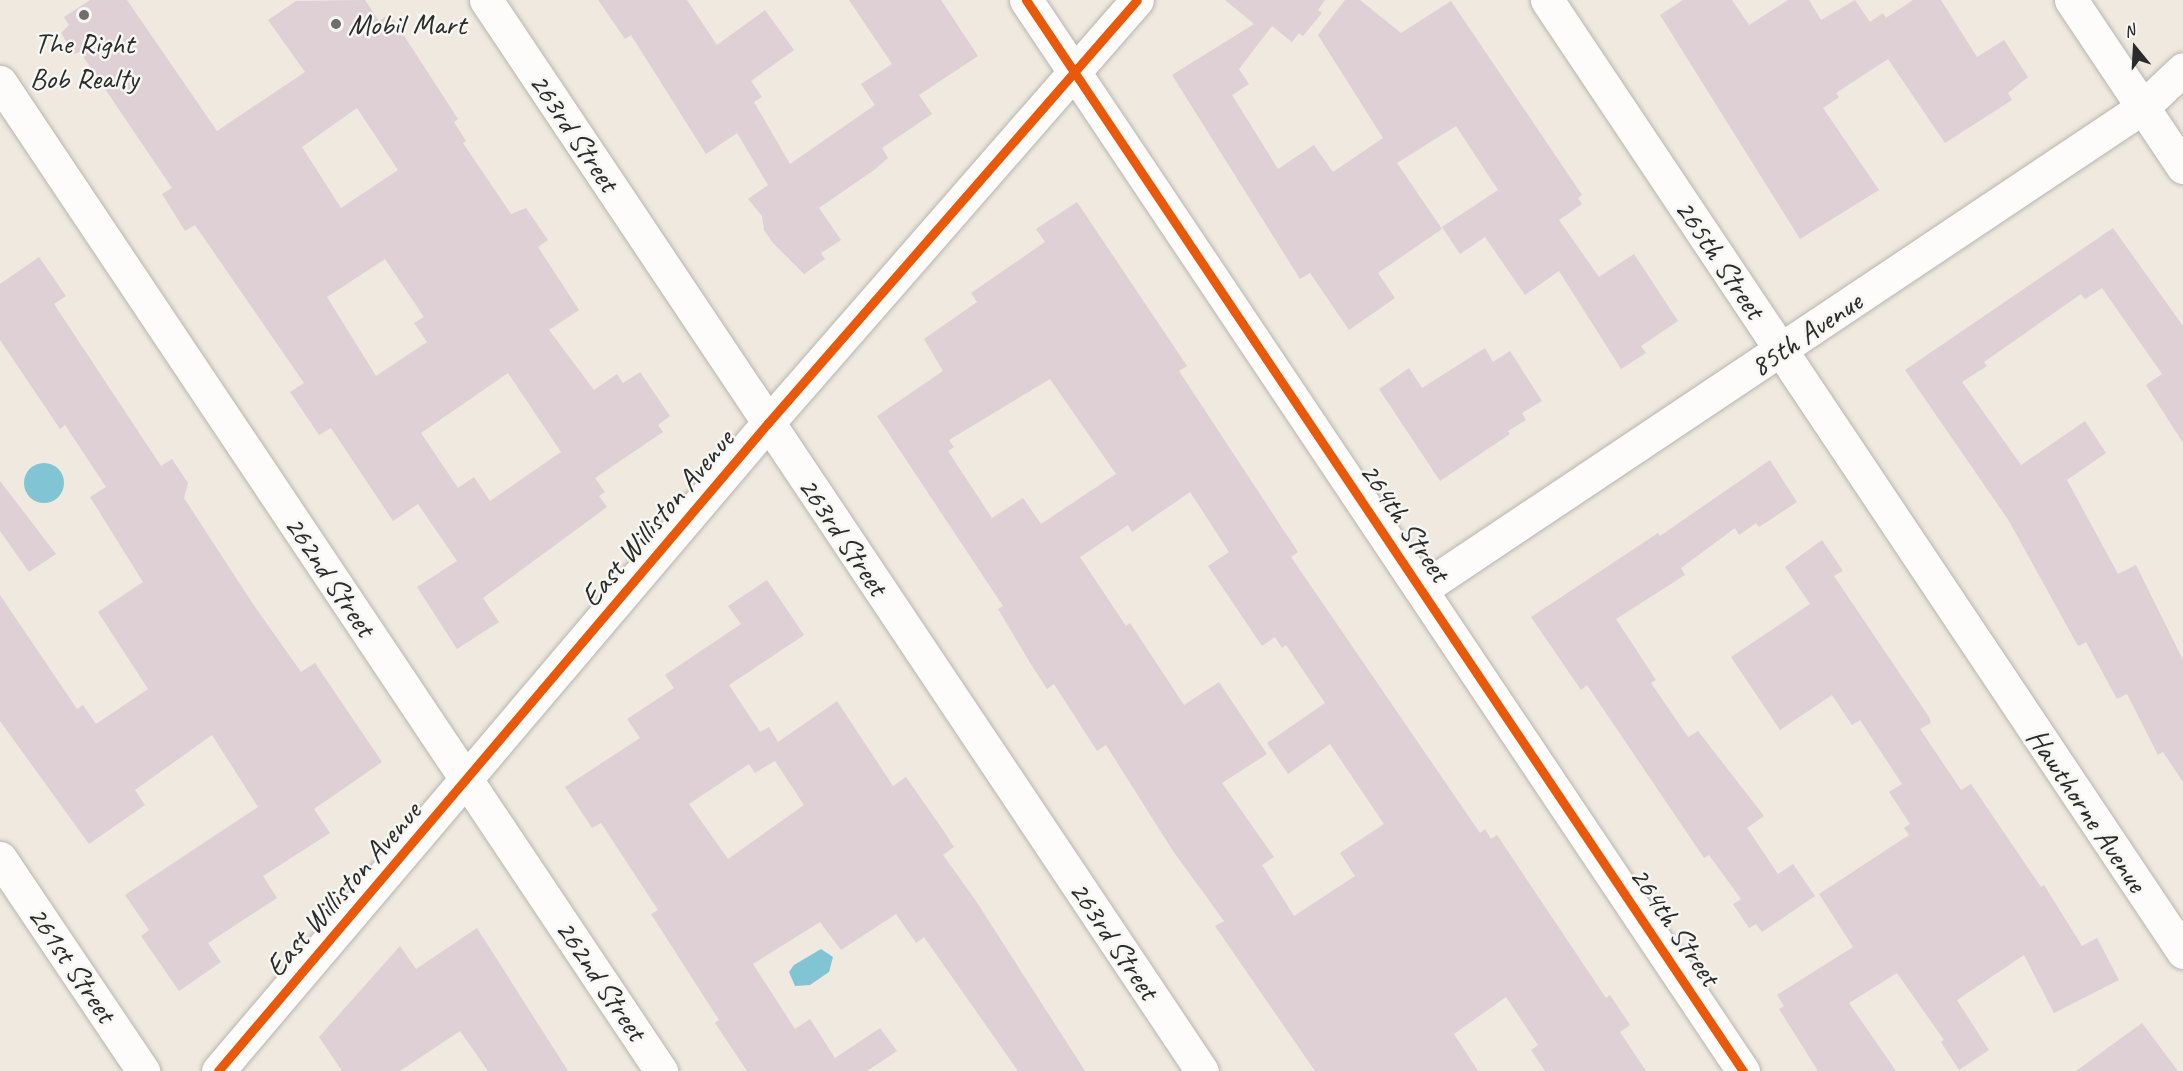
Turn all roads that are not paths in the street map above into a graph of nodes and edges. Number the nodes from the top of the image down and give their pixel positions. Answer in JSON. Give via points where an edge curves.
{"nodes":[{"id":1,"x":486,"y":0,"type":"edge"},
{"id":2,"x":1026,"y":0,"type":"edge"},
{"id":3,"x":1137,"y":0,"type":"edge"},
{"id":4,"x":1547,"y":0,"type":"edge"},
{"id":5,"x":2071,"y":0,"type":"edge"},
{"id":6,"x":2183,"y":69,"type":"edge"},
{"id":7,"x":1076,"y":74,"type":"junction"},
{"id":8,"x":0,"y":82,"type":"edge"},
{"id":9,"x":2143,"y":107,"type":"junction"},
{"id":10,"x":2183,"y":167,"type":"edge"},
{"id":11,"x":1782,"y":350,"type":"junction"},
{"id":12,"x":768,"y":423,"type":"junction"},
{"id":13,"x":1422,"y":589,"type":"junction"},
{"id":14,"x":1992,"y":668,"type":"joint"},
{"id":15,"x":467,"y":781,"type":"junction"},
{"id":16,"x":0,"y":858,"type":"edge"},
{"id":17,"x":2183,"y":952,"type":"edge"},
{"id":18,"x":143,"y":1071,"type":"edge"},
{"id":19,"x":218,"y":1071,"type":"edge"},
{"id":20,"x":661,"y":1071,"type":"edge"},
{"id":21,"x":1202,"y":1071,"type":"edge"},
{"id":22,"x":1743,"y":1071,"type":"edge"}],
"edges":[{"from":1,"to":12,"type":"street","name":"263rd Street"},
{"from":2,"to":7,"type":"street","name":"264th Street"},
{"from":3,"to":7,"type":"street","name":"East Williston Avenue"},
{"from":4,"to":11,"type":"street","name":"265th Street"},
{"from":5,"to":9,"type":"street"},
{"from":6,"to":9,"type":"street","name":"85th Avenue"},
{"from":7,"to":12,"type":"street","name":"East Williston Avenue"},
{"from":7,"to":13,"type":"street","name":"264th Street"},
{"from":8,"to":15,"type":"street","name":"262nd Street"},
{"from":9,"to":10,"type":"street"},
{"from":9,"to":11,"type":"street","name":"85th Avenue"},
{"from":11,"to":13,"type":"street","name":"85th Avenue"},
{"from":11,"to":14,"type":"street","name":"265th Street"},
{"from":12,"to":15,"type":"street","name":"East Williston Avenue"},
{"from":12,"to":21,"type":"street","name":"263rd Street"},
{"from":13,"to":22,"type":"street","name":"264th Street"},
{"from":14,"to":17,"type":"street","name":"Hawthorne Avenue"},
{"from":15,"to":19,"type":"street","name":"East Williston Avenue"},
{"from":15,"to":20,"type":"street","name":"262nd Street"},
{"from":16,"to":18,"type":"street","name":"261st Street"}]}
